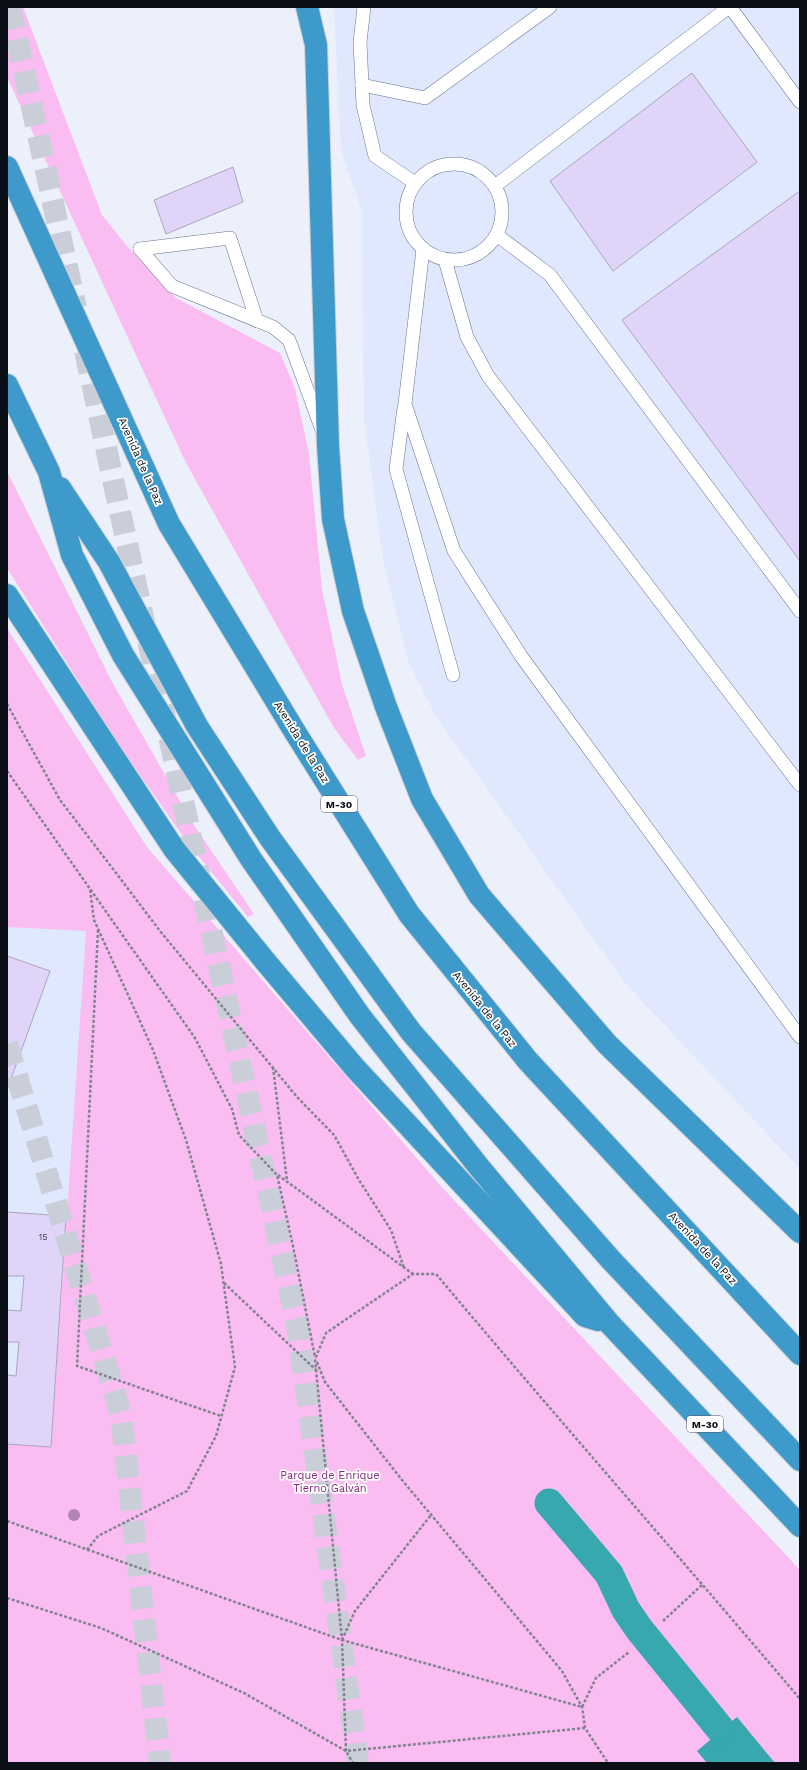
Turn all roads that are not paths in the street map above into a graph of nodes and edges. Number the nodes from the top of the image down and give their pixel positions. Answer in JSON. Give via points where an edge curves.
{"nodes":[{"id":1,"x":307,"y":7,"type":"edge"},
{"id":2,"x":364,"y":7,"type":"edge"},
{"id":3,"x":550,"y":7,"type":"edge"},
{"id":4,"x":730,"y":7,"type":"edge"},
{"id":5,"x":362,"y":85,"type":"junction"},
{"id":6,"x":800,"y":102,"type":"edge"},
{"id":7,"x":7,"y":167,"type":"edge"},
{"id":8,"x":415,"y":183,"type":"junction"},
{"id":9,"x":495,"y":186,"type":"junction"},
{"id":10,"x":497,"y":235,"type":"junction"},
{"id":11,"x":423,"y":249,"type":"junction"},
{"id":12,"x":445,"y":260,"type":"junction"},
{"id":13,"x":257,"y":321,"type":"junction"},
{"id":14,"x":7,"y":384,"type":"edge"},
{"id":15,"x":405,"y":404,"type":"junction"},
{"id":16,"x":328,"y":446,"type":"junction"},
{"id":17,"x":49,"y":472,"type":"junction"},
{"id":18,"x":7,"y":595,"type":"edge"},
{"id":19,"x":800,"y":611,"type":"edge"},
{"id":20,"x":453,"y":675,"type":"dead end"},
{"id":21,"x":800,"y":785,"type":"edge"},
{"id":22,"x":800,"y":1037,"type":"edge"},
{"id":23,"x":800,"y":1232,"type":"edge"},
{"id":24,"x":609,"y":1323,"type":"junction"},
{"id":25,"x":800,"y":1354,"type":"edge"},
{"id":26,"x":800,"y":1460,"type":"edge"},
{"id":27,"x":800,"y":1526,"type":"edge"}],
"edges":[{"from":1,"to":16,"type":"highway","via":[[316,45]]},
{"from":2,"to":5,"type":"lane","via":[[360,42]]},
{"from":3,"to":5,"type":"lane","via":[[425,98]]},
{"from":4,"to":6,"type":"lane"},
{"from":4,"to":9,"type":"lane"},
{"from":5,"to":8,"type":"lane","via":[[363,105],[375,156]]},
{"from":7,"to":25,"type":"highway","name":"Avenida de la Paz","number":"M-30","via":[[169,524],[294,732],[409,914],[528,1061]]},
{"from":8,"to":9,"type":"lane","via":[[428,172],[443,165],[460,164],[476,169]]},
{"from":8,"to":11,"type":"lane","via":[[408,198],[405,215],[409,232]]},
{"from":9,"to":10,"type":"lane","via":[[502,213]]},
{"from":10,"to":12,"type":"lane","via":[[478,254],[462,260]]},
{"from":10,"to":19,"type":"lane","via":[[550,275]]},
{"from":11,"to":12,"type":"lane"},
{"from":11,"to":15,"type":"lane"},
{"from":12,"to":21,"type":"lane","via":[[467,337],[488,376]]},
{"from":13,"to":13,"type":"lane","via":[[172,286],[140,249],[230,238]]},
{"from":13,"to":16,"type":"lane","via":[[273,327],[289,340]]},
{"from":14,"to":17,"type":"highway","number":"M-30"},
{"from":15,"to":20,"type":"lane","via":[[396,469]]},
{"from":15,"to":22,"type":"lane","via":[[454,551],[521,656]]},
{"from":16,"to":23,"type":"highway","via":[[333,519],[353,611],[386,707],[422,799],[471,882],[479,895],[607,1044]]},
{"from":17,"to":24,"type":"highway","number":"M-30","via":[[72,555],[123,655],[250,860],[360,1016],[479,1167]]},
{"from":17,"to":26,"type":"highway","via":[[109,562],[201,732],[270,838],[411,1032],[611,1260]]},
{"from":18,"to":24,"type":"highway","via":[[174,849],[265,961],[355,1068],[585,1316]]},
{"from":24,"to":27,"type":"highway","number":"M-30"}]}
